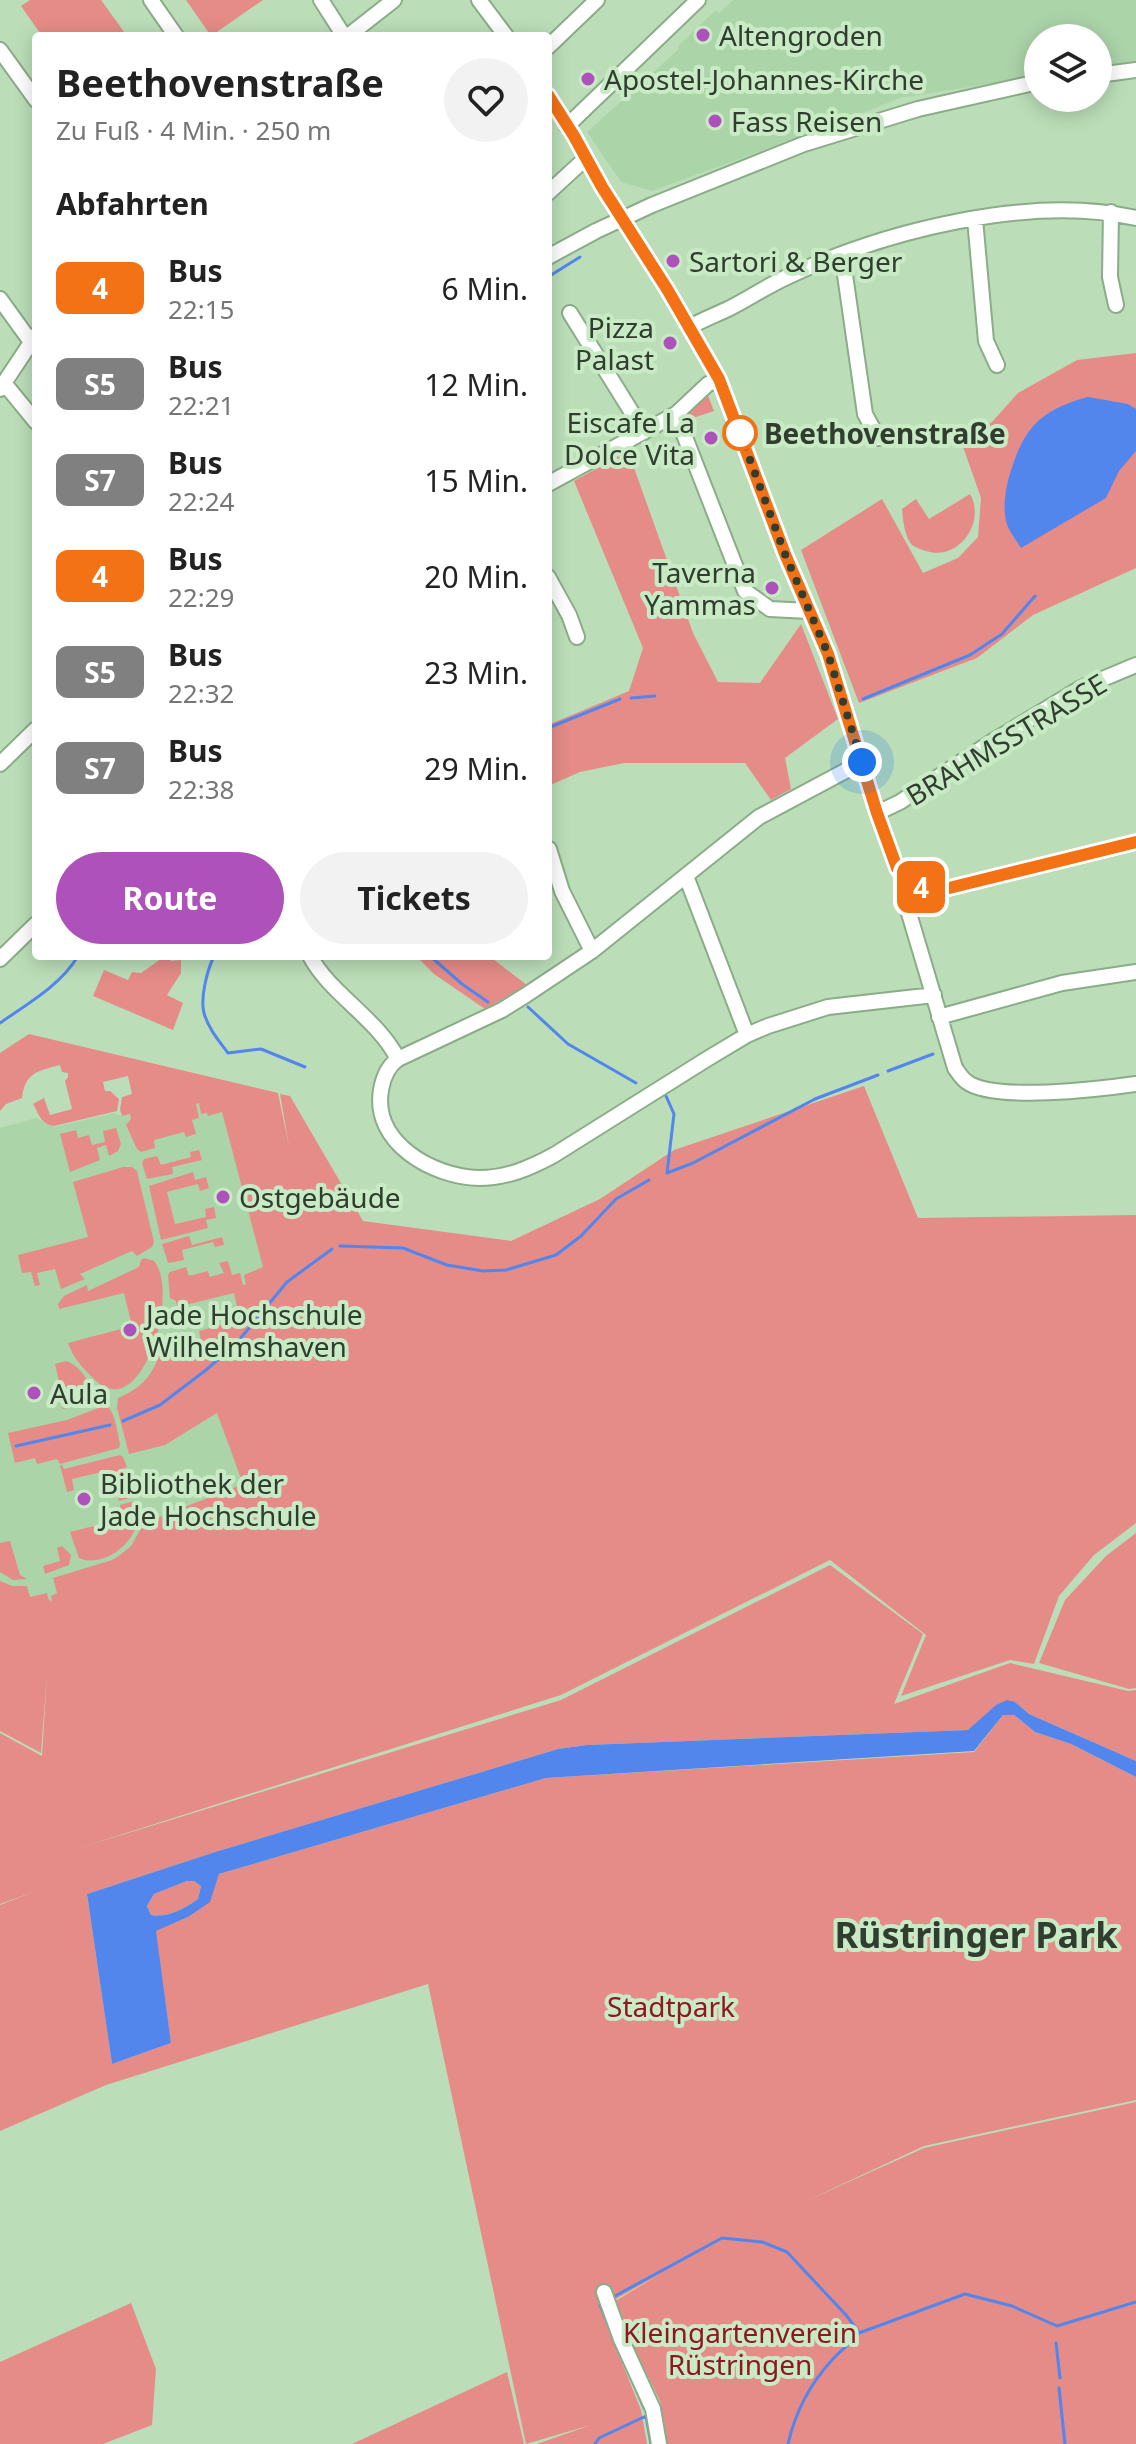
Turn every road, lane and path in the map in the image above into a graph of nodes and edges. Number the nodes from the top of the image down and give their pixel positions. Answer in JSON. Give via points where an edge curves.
{"nodes":[{"id":1,"x":151,"y":0,"type":"edge"},
{"id":2,"x":321,"y":0,"type":"edge"},
{"id":3,"x":394,"y":0,"type":"edge"},
{"id":4,"x":479,"y":0,"type":"edge"},
{"id":5,"x":597,"y":0,"type":"edge"},
{"id":6,"x":698,"y":0,"type":"edge"},
{"id":7,"x":173,"y":32,"type":"edge"},
{"id":8,"x":343,"y":32,"type":"edge"},
{"id":9,"x":351,"y":32,"type":"edge"},
{"id":10,"x":503,"y":32,"type":"edge"},
{"id":11,"x":552,"y":43,"type":"edge"},
{"id":12,"x":0,"y":50,"type":"edge"},
{"id":13,"x":1136,"y":70,"type":"edge"},
{"id":14,"x":1112,"y":73,"type":"edge"},
{"id":15,"x":1024,"y":85,"type":"edge"},
{"id":16,"x":32,"y":94,"type":"edge"},
{"id":17,"x":552,"y":102,"type":"edge"},
{"id":18,"x":567,"y":126,"type":"junction"},
{"id":19,"x":586,"y":158,"type":"junction"},
{"id":20,"x":552,"y":189,"type":"edge"},
{"id":21,"x":1111,"y":212,"type":"junction"},
{"id":22,"x":1136,"y":218,"type":"edge"},
{"id":23,"x":622,"y":219,"type":"junction"},
{"id":24,"x":975,"y":219,"type":"junction"},
{"id":25,"x":842,"y":254,"type":"junction"},
{"id":26,"x":552,"y":255,"type":"edge"},
{"id":27,"x":0,"y":299,"type":"edge"},
{"id":28,"x":1116,"y":305,"type":"dead end"},
{"id":29,"x":570,"y":313,"type":"dead end"},
{"id":30,"x":690,"y":327,"type":"junction"},
{"id":31,"x":32,"y":336,"type":"edge"},
{"id":32,"x":32,"y":341,"type":"edge"},
{"id":33,"x":997,"y":365,"type":"dead end"},
{"id":34,"x":719,"y":379,"type":"junction"},
{"id":35,"x":2,"y":386,"type":"edge"},
{"id":36,"x":676,"y":414,"type":"junction"},
{"id":37,"x":32,"y":418,"type":"edge"},
{"id":38,"x":644,"y":432,"type":"junction"},
{"id":39,"x":878,"y":438,"type":"dead end"},
{"id":40,"x":552,"y":482,"type":"edge"},
{"id":41,"x":552,"y":584,"type":"edge"},
{"id":42,"x":809,"y":611,"type":"junction"},
{"id":43,"x":577,"y":637,"type":"dead end"},
{"id":44,"x":1136,"y":665,"type":"edge"},
{"id":45,"x":32,"y":733,"type":"edge"},
{"id":46,"x":862,"y":762,"type":"junction"},
{"id":47,"x":0,"y":764,"type":"edge"},
{"id":48,"x":877,"y":813,"type":"junction"},
{"id":49,"x":1136,"y":842,"type":"edge"},
{"id":50,"x":552,"y":859,"type":"edge"},
{"id":51,"x":686,"y":876,"type":"junction"},
{"id":52,"x":915,"y":885,"type":"junction"},
{"id":53,"x":32,"y":928,"type":"edge"},
{"id":54,"x":592,"y":951,"type":"junction"},
{"id":55,"x":0,"y":959,"type":"edge"},
{"id":56,"x":313,"y":960,"type":"edge"},
{"id":57,"x":1136,"y":972,"type":"edge"},
{"id":58,"x":934,"y":995,"type":"junction"},
{"id":59,"x":939,"y":1017,"type":"junction"},
{"id":60,"x":747,"y":1035,"type":"junction"},
{"id":61,"x":398,"y":1059,"type":"junction"},
{"id":62,"x":1136,"y":1084,"type":"edge"},
{"id":63,"x":604,"y":2292,"type":"dead end"},
{"id":64,"x":659,"y":2444,"type":"edge"}],
"edges":[{"from":1,"to":7,"type":"street"},
{"from":2,"to":8,"type":"street"},
{"from":3,"to":9,"type":"street"},
{"from":4,"to":10,"type":"street"},
{"from":5,"to":11,"type":"street"},
{"from":6,"to":18,"type":"street"},
{"from":12,"to":16,"type":"street"},
{"from":13,"to":14,"type":"street"},
{"from":15,"to":23,"type":"street","via":[[832,134]]},
{"from":17,"to":18,"type":"street"},
{"from":18,"to":19,"type":"street"},
{"from":19,"to":20,"type":"street"},
{"from":19,"to":23,"type":"street"},
{"from":21,"to":22,"type":"street"},
{"from":21,"to":24,"type":"street","via":[[1035,210]]},
{"from":21,"to":28,"type":"street","via":[[1110,277]]},
{"from":23,"to":26,"type":"street"},
{"from":23,"to":30,"type":"street"},
{"from":24,"to":25,"type":"street"},
{"from":24,"to":33,"type":"street","via":[[986,341]]},
{"from":25,"to":30,"type":"street"},
{"from":25,"to":39,"type":"street","via":[[865,414]]},
{"from":27,"to":31,"type":"street"},
{"from":29,"to":38,"type":"street"},
{"from":30,"to":34,"type":"street"},
{"from":32,"to":35,"type":"street"},
{"from":34,"to":36,"type":"street"},
{"from":34,"to":42,"type":"street"},
{"from":35,"to":37,"type":"street"},
{"from":36,"to":38,"type":"street"},
{"from":36,"to":42,"type":"street","via":[[745,591],[770,609]]},
{"from":38,"to":40,"type":"street"},
{"from":41,"to":43,"type":"street"},
{"from":42,"to":46,"type":"street"},
{"from":44,"to":48,"type":"street","name":"BRAHMSSTRASSE","via":[[1081,688]]},
{"from":45,"to":47,"type":"street"},
{"from":46,"to":48,"type":"street"},
{"from":46,"to":51,"type":"street","via":[[759,817]]},
{"from":48,"to":52,"type":"street","via":[[897,868]]},
{"from":49,"to":52,"type":"street","via":[[941,890]]},
{"from":50,"to":54,"type":"street"},
{"from":51,"to":54,"type":"street"},
{"from":51,"to":60,"type":"street"},
{"from":52,"to":58,"type":"street","via":[[908,910]]},
{"from":53,"to":55,"type":"street"},
{"from":54,"to":61,"type":"street","via":[[502,1010]]},
{"from":56,"to":61,"type":"street","via":[[378,1028]]},
{"from":57,"to":59,"type":"street","via":[[1062,983]]},
{"from":58,"to":59,"type":"street"},
{"from":58,"to":60,"type":"street","via":[[809,1011]]},
{"from":59,"to":62,"type":"street","via":[[955,1068],[967,1083],[1030,1093]]},
{"from":60,"to":61,"type":"street","via":[[532,1168],[494,1177],[440,1170],[397,1144],[379,1106],[383,1080]]},
{"from":63,"to":64,"type":"street","via":[[653,2409]]}]}
